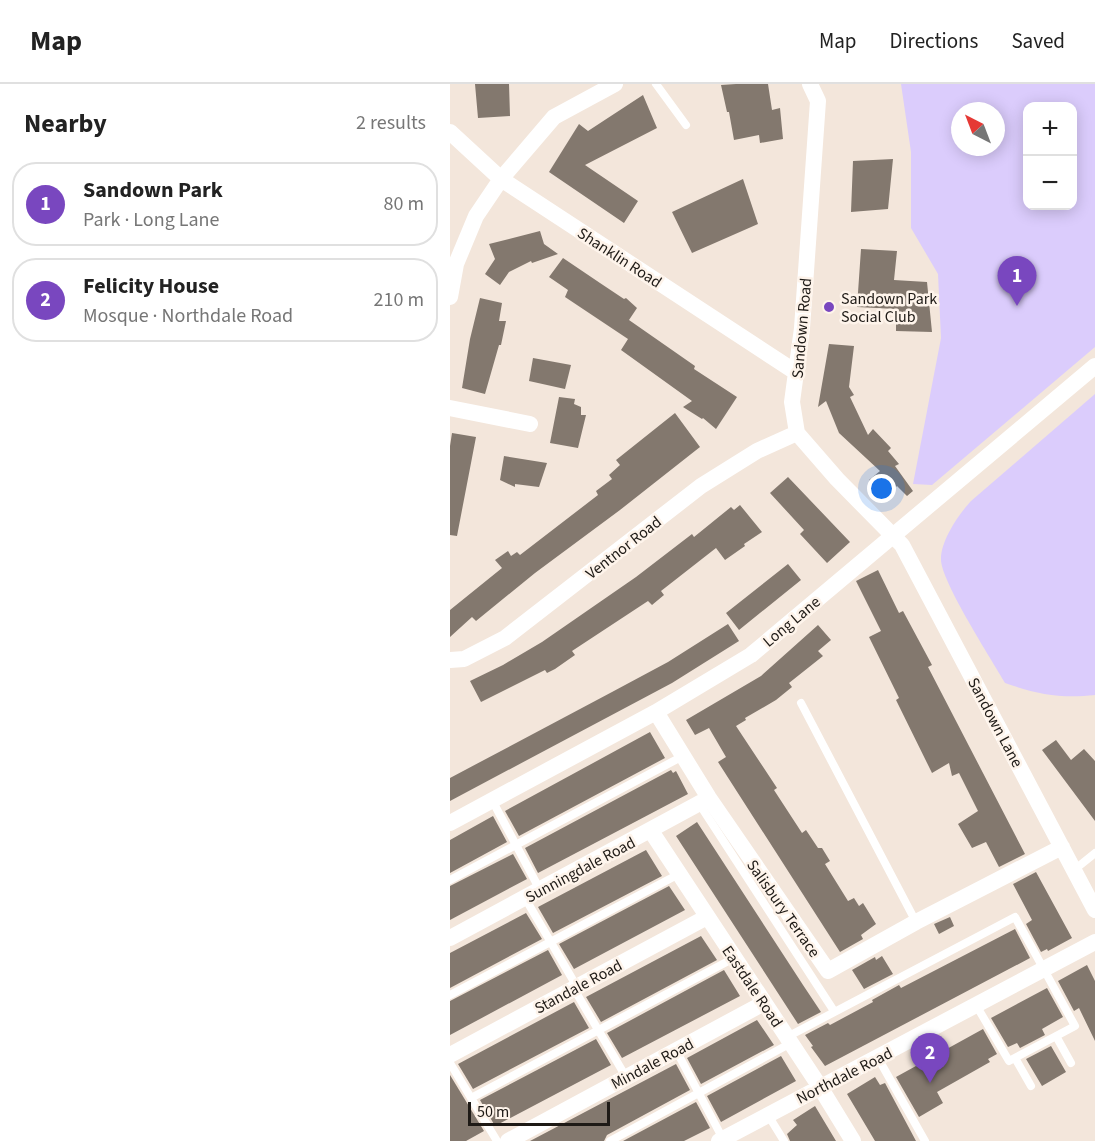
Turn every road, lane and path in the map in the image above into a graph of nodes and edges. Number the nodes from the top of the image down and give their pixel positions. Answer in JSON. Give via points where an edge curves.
{"nodes":[{"id":1,"x":615,"y":84,"type":"edge"},
{"id":2,"x":656,"y":84,"type":"edge"},
{"id":3,"x":810,"y":84,"type":"edge"},
{"id":4,"x":686,"y":125,"type":"dead end"},
{"id":5,"x":450,"y":132,"type":"edge"},
{"id":6,"x":501,"y":179,"type":"junction"},
{"id":7,"x":450,"y":297,"type":"edge"},
{"id":8,"x":1095,"y":366,"type":"edge"},
{"id":9,"x":797,"y":373,"type":"junction"},
{"id":10,"x":450,"y":408,"type":"edge"},
{"id":11,"x":530,"y":424,"type":"dead end"},
{"id":12,"x":796,"y":433,"type":"junction"},
{"id":13,"x":892,"y":536,"type":"junction"},
{"id":14,"x":450,"y":660,"type":"edge"},
{"id":15,"x":801,"y":703,"type":"dead end"},
{"id":16,"x":656,"y":712,"type":"junction"},
{"id":17,"x":682,"y":756,"type":"junction"},
{"id":18,"x":492,"y":800,"type":"junction"},
{"id":19,"x":704,"y":802,"type":"junction"},
{"id":20,"x":450,"y":823,"type":"edge"},
{"id":21,"x":651,"y":831,"type":"junction"},
{"id":22,"x":516,"y":845,"type":"junction"},
{"id":23,"x":1062,"y":847,"type":"junction"},
{"id":24,"x":1095,"y":854,"type":"edge"},
{"id":25,"x":1074,"y":870,"type":"junction"},
{"id":26,"x":679,"y":874,"type":"junction"},
{"id":27,"x":450,"y":880,"type":"edge"},
{"id":28,"x":532,"y":894,"type":"junction"},
{"id":29,"x":1095,"y":910,"type":"edge"},
{"id":30,"x":707,"y":917,"type":"junction"},
{"id":31,"x":916,"y":922,"type":"junction"},
{"id":32,"x":450,"y":938,"type":"edge"},
{"id":33,"x":551,"y":942,"type":"junction"},
{"id":34,"x":1095,"y":942,"type":"edge"},
{"id":35,"x":734,"y":958,"type":"junction"},
{"id":36,"x":1043,"y":969,"type":"junction"},
{"id":37,"x":576,"y":988,"type":"junction"},
{"id":38,"x":450,"y":995,"type":"edge"},
{"id":39,"x":764,"y":1003,"type":"junction"},
{"id":40,"x":976,"y":1005,"type":"junction"},
{"id":41,"x":834,"y":1011,"type":"junction"},
{"id":42,"x":599,"y":1031,"type":"junction"},
{"id":43,"x":1056,"y":1036,"type":"junction"},
{"id":44,"x":789,"y":1040,"type":"junction"},
{"id":45,"x":676,"y":1050,"type":"junction"},
{"id":46,"x":450,"y":1055,"type":"edge"},
{"id":47,"x":878,"y":1058,"type":"junction"},
{"id":48,"x":1015,"y":1058,"type":"junction"},
{"id":49,"x":450,"y":1063,"type":"edge"},
{"id":50,"x":1071,"y":1064,"type":"dead end"},
{"id":51,"x":626,"y":1077,"type":"junction"},
{"id":52,"x":1031,"y":1086,"type":"dead end"},
{"id":53,"x":820,"y":1087,"type":"junction"},
{"id":54,"x":699,"y":1093,"type":"junction"},
{"id":55,"x":471,"y":1098,"type":"junction"},
{"id":56,"x":768,"y":1115,"type":"junction"},
{"id":57,"x":721,"y":1140,"type":"edge"},
{"id":58,"x":497,"y":1141,"type":"edge"},
{"id":59,"x":508,"y":1141,"type":"edge"},
{"id":60,"x":610,"y":1141,"type":"edge"},
{"id":61,"x":784,"y":1141,"type":"edge"},
{"id":62,"x":853,"y":1141,"type":"edge"},
{"id":63,"x":925,"y":1141,"type":"edge"}],
"edges":[{"from":1,"to":6,"type":"street","via":[[554,117]]},
{"from":2,"to":4,"type":"lane"},
{"from":3,"to":9,"type":"street","name":"Sandown Road","via":[[818,101]]},
{"from":5,"to":6,"type":"street","name":"Shanklin Road"},
{"from":6,"to":7,"type":"street","via":[[476,216],[456,264]]},
{"from":6,"to":9,"type":"street","name":"Shanklin Road"},
{"from":8,"to":13,"type":"street","name":"Long Lane"},
{"from":9,"to":12,"type":"street","name":"Sandown Road","via":[[792,402]]},
{"from":10,"to":11,"type":"street"},
{"from":12,"to":13,"type":"street"},
{"from":12,"to":14,"type":"street","name":"Ventnor Road","via":[[757,451],[701,486],[504,638],[464,659]]},
{"from":13,"to":16,"type":"street","name":"Long Lane","via":[[751,655]]},
{"from":13,"to":23,"type":"street","name":"Sandown Lane","via":[[902,545]]},
{"from":15,"to":31,"type":"lane"},
{"from":16,"to":17,"type":"street","name":"Salisbury Terrace"},
{"from":16,"to":18,"type":"street","name":"Long Lane"},
{"from":17,"to":19,"type":"street","name":"Salisbury Terrace"},
{"from":17,"to":22,"type":"lane"},
{"from":18,"to":20,"type":"street","name":"Long Lane"},
{"from":18,"to":22,"type":"lane"},
{"from":19,"to":21,"type":"street","name":"Sunningdale Road"},
{"from":19,"to":31,"type":"street","name":"Salisbury Terrace","via":[[828,971]]},
{"from":19,"to":41,"type":"lane"},
{"from":21,"to":26,"type":"street","name":"Eastdale Road"},
{"from":21,"to":28,"type":"street","name":"Sunningdale Road"},
{"from":22,"to":27,"type":"lane"},
{"from":22,"to":28,"type":"lane"},
{"from":23,"to":25,"type":"street","name":"Sandown Lane"},
{"from":23,"to":31,"type":"street","name":"Salisbury Terrace"},
{"from":24,"to":25,"type":"lane"},
{"from":25,"to":29,"type":"street","name":"Sandown Lane"},
{"from":26,"to":30,"type":"street","name":"Eastdale Road"},
{"from":26,"to":33,"type":"lane"},
{"from":28,"to":32,"type":"street","name":"Sunningdale Road"},
{"from":28,"to":33,"type":"lane"},
{"from":30,"to":35,"type":"street","name":"Eastdale Road"},
{"from":30,"to":37,"type":"street","name":"Standale Road"},
{"from":33,"to":37,"type":"lane"},
{"from":33,"to":38,"type":"lane"},
{"from":34,"to":36,"type":"street","name":"Northdale Road"},
{"from":35,"to":39,"type":"street","name":"Eastdale Road"},
{"from":35,"to":42,"type":"lane"},
{"from":36,"to":40,"type":"street","name":"Northdale Road"},
{"from":36,"to":41,"type":"lane","via":[[1015,917]]},
{"from":36,"to":43,"type":"lane","via":[[1075,1026]]},
{"from":37,"to":42,"type":"lane"},
{"from":37,"to":46,"type":"street","name":"Standale Road"},
{"from":39,"to":44,"type":"street","name":"Eastdale Road"},
{"from":39,"to":45,"type":"street","name":"Mindale Road"},
{"from":40,"to":47,"type":"street","name":"Northdale Road"},
{"from":40,"to":48,"type":"lane","via":[[1009,1061]]},
{"from":41,"to":44,"type":"lane"},
{"from":42,"to":51,"type":"lane"},
{"from":42,"to":55,"type":"lane"},
{"from":43,"to":48,"type":"lane"},
{"from":43,"to":50,"type":"lane"},
{"from":44,"to":53,"type":"street","name":"Eastdale Road"},
{"from":44,"to":54,"type":"lane"},
{"from":45,"to":51,"type":"street","name":"Mindale Road"},
{"from":45,"to":54,"type":"lane"},
{"from":47,"to":53,"type":"street","name":"Northdale Road"},
{"from":47,"to":63,"type":"lane"},
{"from":48,"to":52,"type":"lane"},
{"from":49,"to":55,"type":"lane"},
{"from":51,"to":59,"type":"street","name":"Mindale Road"},
{"from":53,"to":56,"type":"street","name":"Northdale Road"},
{"from":53,"to":62,"type":"street","name":"Eastdale Road"},
{"from":54,"to":57,"type":"lane"},
{"from":54,"to":60,"type":"lane"},
{"from":55,"to":58,"type":"lane"},
{"from":56,"to":57,"type":"street","name":"Northdale Road"},
{"from":56,"to":61,"type":"lane"}]}
